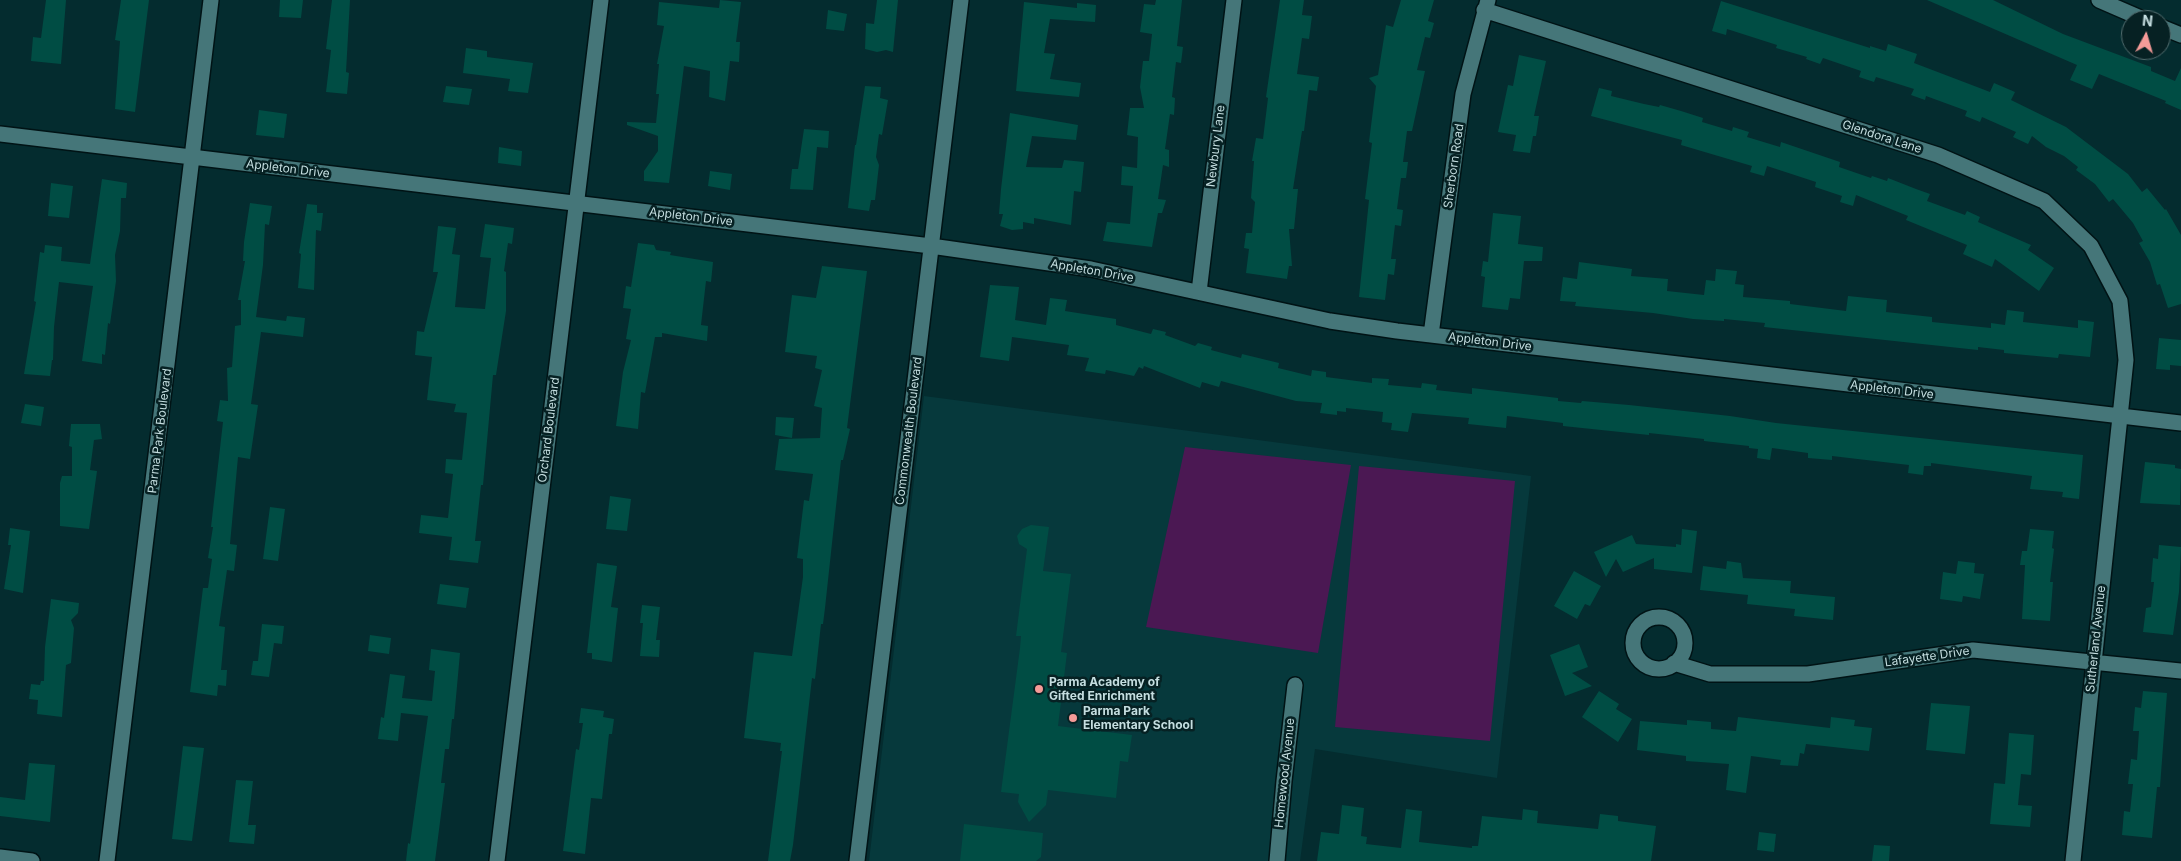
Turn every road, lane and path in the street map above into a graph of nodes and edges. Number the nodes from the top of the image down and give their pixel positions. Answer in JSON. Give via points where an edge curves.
{"nodes":[{"id":1,"x":211,"y":0,"type":"edge"},
{"id":2,"x":601,"y":0,"type":"edge"},
{"id":3,"x":961,"y":0,"type":"edge"},
{"id":4,"x":1234,"y":0,"type":"edge"},
{"id":5,"x":2099,"y":0,"type":"edge"},
{"id":6,"x":1486,"y":5,"type":"edge"},
{"id":7,"x":2122,"y":10,"type":"edge"},
{"id":8,"x":0,"y":134,"type":"edge"},
{"id":9,"x":193,"y":157,"type":"junction"},
{"id":10,"x":576,"y":203,"type":"junction"},
{"id":11,"x":931,"y":246,"type":"junction"},
{"id":12,"x":1199,"y":292,"type":"junction"},
{"id":13,"x":1431,"y":335,"type":"junction"},
{"id":14,"x":2120,"y":417,"type":"junction"},
{"id":15,"x":2181,"y":423,"type":"edge"},
{"id":16,"x":2094,"y":662,"type":"junction"},
{"id":17,"x":1674,"y":663,"type":"dead end"},
{"id":18,"x":2181,"y":672,"type":"edge"},
{"id":19,"x":1295,"y":685,"type":"dead end"},
{"id":20,"x":0,"y":857,"type":"edge"},
{"id":21,"x":32,"y":861,"type":"edge"},
{"id":22,"x":107,"y":861,"type":"edge"},
{"id":23,"x":497,"y":861,"type":"edge"},
{"id":24,"x":857,"y":861,"type":"edge"},
{"id":25,"x":1277,"y":861,"type":"edge"},
{"id":26,"x":2073,"y":861,"type":"edge"}],
"edges":[{"from":1,"to":9,"type":"street","name":"Parma Park Boulevard"},
{"from":2,"to":10,"type":"street","name":"Orchard Boulevard"},
{"from":3,"to":11,"type":"street","name":"Commonwealth Boulevard"},
{"from":4,"to":12,"type":"street","name":"Newbury Lane"},
{"from":5,"to":7,"type":"street"},
{"from":6,"to":13,"type":"street","name":"Sherborn Road","via":[[1463,94]]},
{"from":6,"to":14,"type":"street","name":"Glendora Lane","via":[[1938,155],[2044,201],[2091,246],[2120,301],[2126,360]]},
{"from":8,"to":9,"type":"street","name":"Appleton Drive"},
{"from":9,"to":10,"type":"street","name":"Appleton Drive"},
{"from":9,"to":22,"type":"street","name":"Parma Park Boulevard"},
{"from":10,"to":11,"type":"street","name":"Appleton Drive"},
{"from":10,"to":23,"type":"street","name":"Orchard Boulevard"},
{"from":11,"to":12,"type":"street","name":"Appleton Drive","via":[[1091,269]]},
{"from":11,"to":24,"type":"street","name":"Commonwealth Boulevard"},
{"from":12,"to":13,"type":"street","name":"Appleton Drive","via":[[1330,321]]},
{"from":13,"to":14,"type":"street","name":"Appleton Drive"},
{"from":14,"to":15,"type":"street","name":"Appleton Drive"},
{"from":14,"to":16,"type":"street","name":"Sutherland Avenue"},
{"from":16,"to":17,"type":"street","name":"Lafayette Drive","via":[[1973,650],[1808,674],[1710,674]]},
{"from":16,"to":18,"type":"street","name":"Lafayette Drive"},
{"from":16,"to":26,"type":"street","name":"Sutherland Avenue"},
{"from":19,"to":25,"type":"street","name":"Homewood Avenue"},
{"from":20,"to":21,"type":"street"}]}
